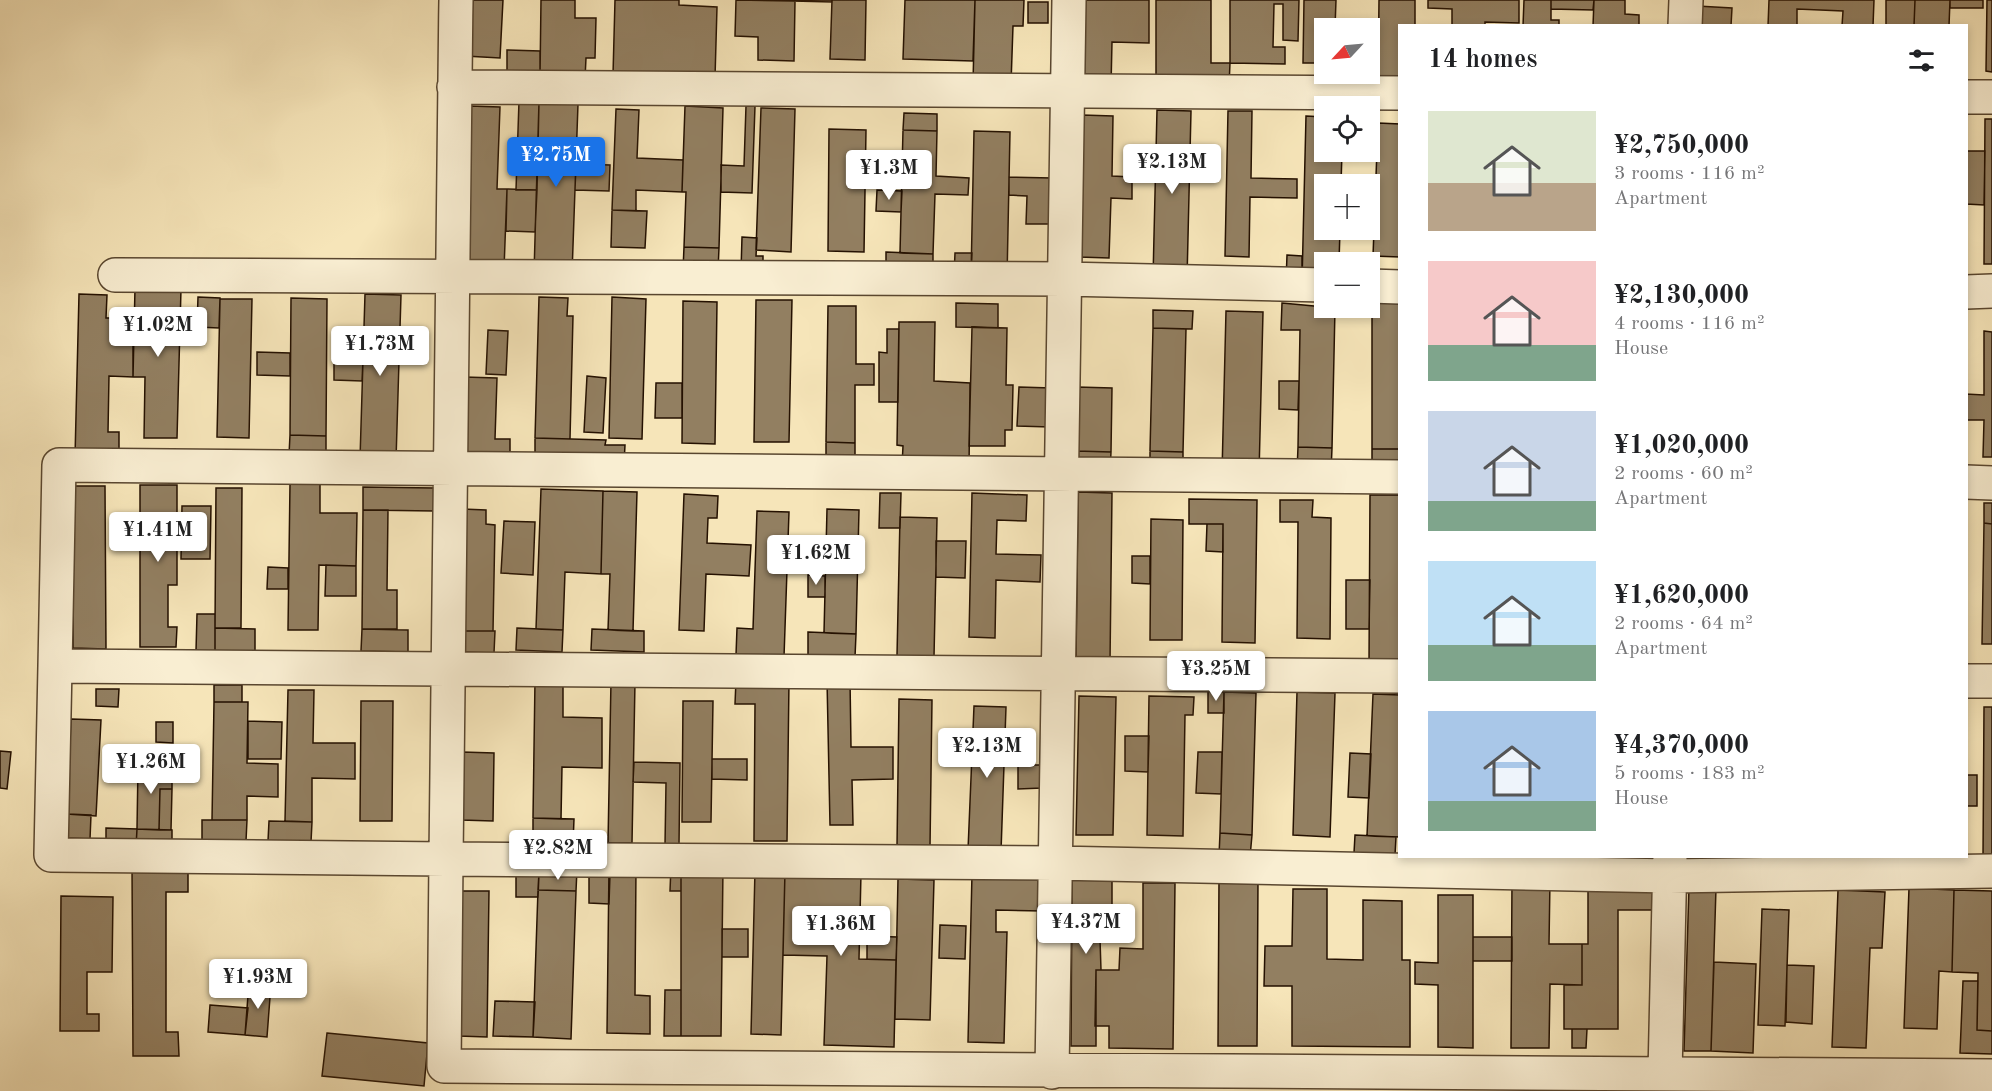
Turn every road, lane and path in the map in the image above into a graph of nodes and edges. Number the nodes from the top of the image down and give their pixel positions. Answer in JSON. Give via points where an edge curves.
{"nodes":[{"id":1,"x":456,"y":0,"type":"edge"},
{"id":2,"x":1069,"y":0,"type":"edge"},
{"id":3,"x":1686,"y":0,"type":"edge"},
{"id":4,"x":1685,"y":24,"type":"edge"},
{"id":5,"x":454,"y":87,"type":"junction"},
{"id":6,"x":1067,"y":91,"type":"junction"},
{"id":7,"x":1398,"y":93,"type":"edge"},
{"id":8,"x":1968,"y":97,"type":"edge"},
{"id":9,"x":1992,"y":97,"type":"edge"},
{"id":10,"x":115,"y":274,"type":"dead end"},
{"id":11,"x":451,"y":276,"type":"junction"},
{"id":12,"x":1064,"y":279,"type":"junction"},
{"id":13,"x":1314,"y":285,"type":"edge"},
{"id":14,"x":1380,"y":286,"type":"edge"},
{"id":15,"x":1398,"y":287,"type":"edge"},
{"id":16,"x":1992,"y":291,"type":"edge"},
{"id":17,"x":1968,"y":292,"type":"edge"},
{"id":18,"x":448,"y":470,"type":"junction"},
{"id":19,"x":1061,"y":473,"type":"junction"},
{"id":20,"x":1398,"y":477,"type":"edge"},
{"id":21,"x":1968,"y":482,"type":"edge"},
{"id":22,"x":1992,"y":483,"type":"edge"},
{"id":23,"x":55,"y":666,"type":"junction"},
{"id":24,"x":447,"y":667,"type":"junction"},
{"id":25,"x":1059,"y":673,"type":"junction"},
{"id":26,"x":1398,"y":676,"type":"edge"},
{"id":27,"x":1968,"y":681,"type":"edge"},
{"id":28,"x":1992,"y":681,"type":"edge"},
{"id":29,"x":446,"y":859,"type":"junction"},
{"id":30,"x":1055,"y":863,"type":"junction"},
{"id":31,"x":1670,"y":866,"type":"edge"},
{"id":32,"x":1992,"y":871,"type":"edge"},
{"id":33,"x":1052,"y":1072,"type":"junction"},
{"id":34,"x":1665,"y":1074,"type":"junction"},
{"id":35,"x":1992,"y":1076,"type":"edge"}],
"edges":[{"from":1,"to":5,"type":"street"},
{"from":2,"to":6,"type":"street"},
{"from":3,"to":4,"type":"street"},
{"from":5,"to":6,"type":"street"},
{"from":5,"to":11,"type":"street"},
{"from":6,"to":7,"type":"street"},
{"from":6,"to":12,"type":"street"},
{"from":8,"to":9,"type":"street"},
{"from":10,"to":11,"type":"street"},
{"from":11,"to":12,"type":"street"},
{"from":11,"to":18,"type":"street"},
{"from":12,"to":13,"type":"street"},
{"from":12,"to":19,"type":"street"},
{"from":14,"to":15,"type":"street"},
{"from":16,"to":17,"type":"street"},
{"from":18,"to":19,"type":"street"},
{"from":18,"to":23,"type":"street","via":[[59,465]]},
{"from":18,"to":24,"type":"street"},
{"from":19,"to":20,"type":"street"},
{"from":19,"to":25,"type":"street"},
{"from":21,"to":22,"type":"street"},
{"from":23,"to":24,"type":"street"},
{"from":23,"to":29,"type":"street","via":[[51,855]]},
{"from":24,"to":25,"type":"street"},
{"from":24,"to":29,"type":"street"},
{"from":25,"to":26,"type":"street"},
{"from":25,"to":30,"type":"street"},
{"from":27,"to":28,"type":"street"},
{"from":29,"to":30,"type":"street"},
{"from":29,"to":33,"type":"street","via":[[444,1066]]},
{"from":30,"to":31,"type":"street"},
{"from":30,"to":33,"type":"street"},
{"from":31,"to":32,"type":"street"},
{"from":31,"to":34,"type":"street"},
{"from":33,"to":34,"type":"street"},
{"from":34,"to":35,"type":"street"}]}
